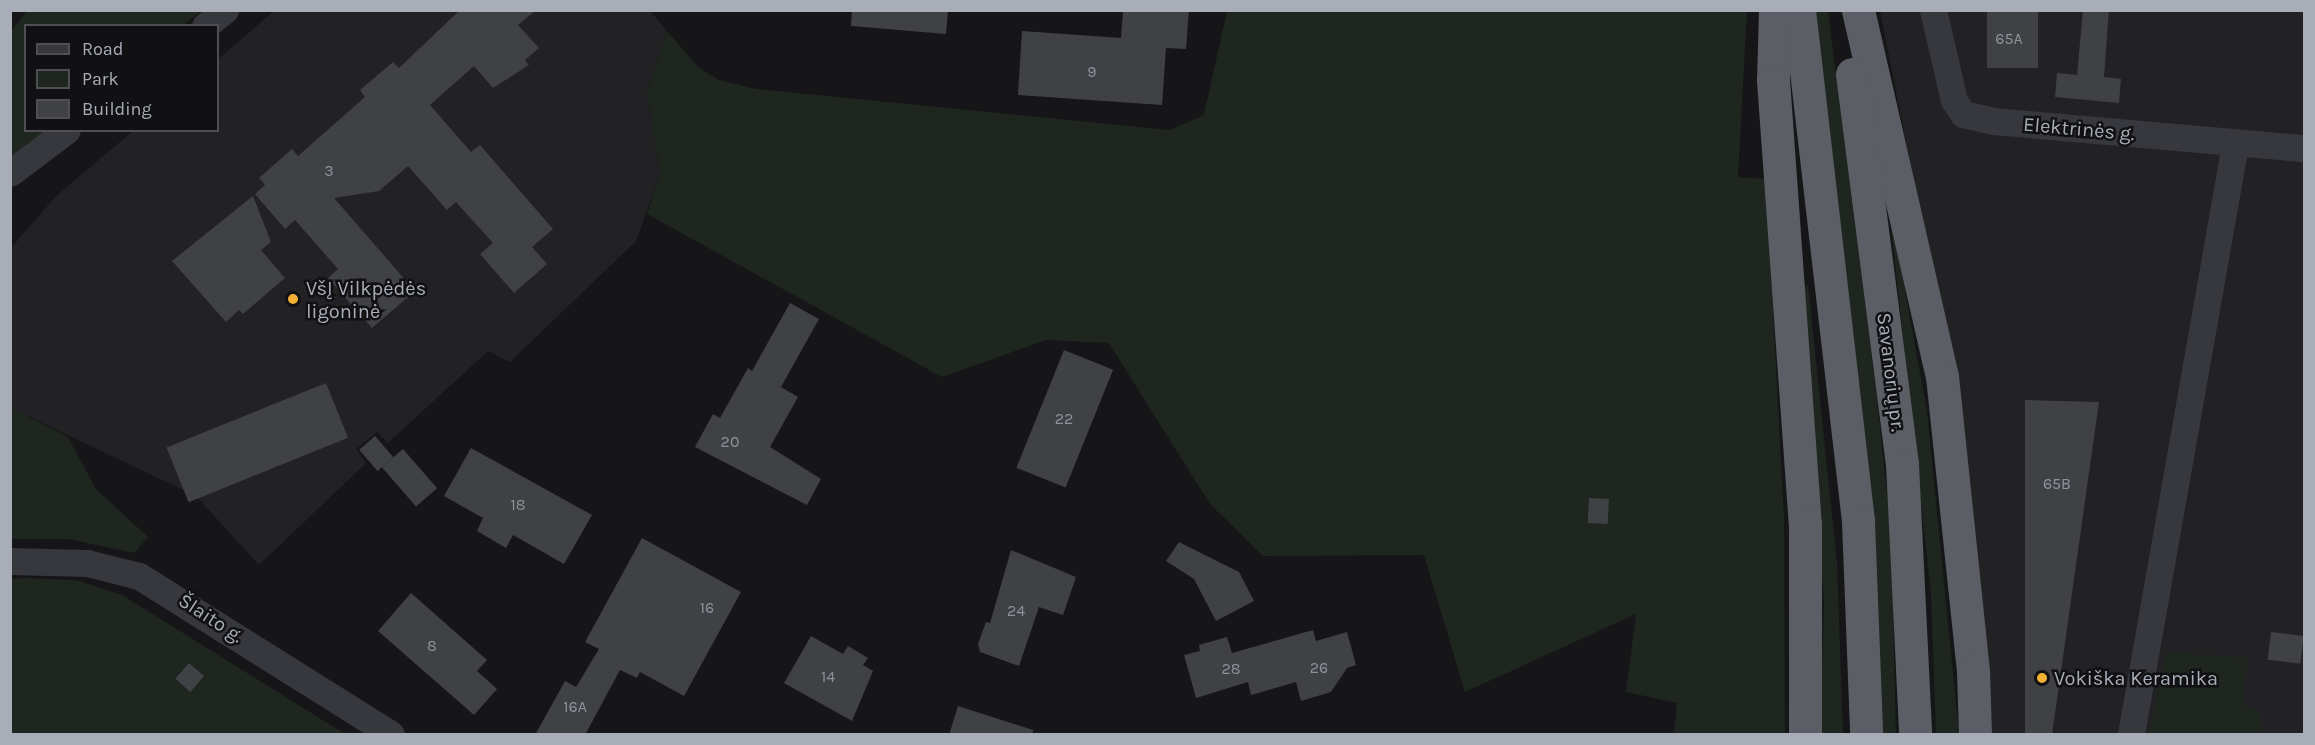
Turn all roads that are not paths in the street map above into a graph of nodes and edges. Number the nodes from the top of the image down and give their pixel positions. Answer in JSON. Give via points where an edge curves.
{"nodes":[{"id":1,"x":225,"y":10,"type":"edge"},
{"id":2,"x":1776,"y":10,"type":"edge"},
{"id":3,"x":1799,"y":10,"type":"edge"},
{"id":4,"x":1846,"y":10,"type":"edge"},
{"id":5,"x":1858,"y":10,"type":"edge"},
{"id":6,"x":1933,"y":10,"type":"edge"},
{"id":7,"x":208,"y":24,"type":"edge"},
{"id":8,"x":64,"y":132,"type":"edge"},
{"id":9,"x":2235,"y":144,"type":"junction"},
{"id":10,"x":2304,"y":148,"type":"edge"},
{"id":11,"x":10,"y":173,"type":"edge"},
{"id":12,"x":10,"y":561,"type":"edge"},
{"id":13,"x":391,"y":735,"type":"edge"},
{"id":14,"x":1805,"y":735,"type":"edge"},
{"id":15,"x":1866,"y":735,"type":"edge"},
{"id":16,"x":1915,"y":735,"type":"edge"},
{"id":17,"x":1975,"y":735,"type":"edge"},
{"id":18,"x":2131,"y":735,"type":"edge"}],
"edges":[{"from":1,"to":7,"type":"street"},
{"from":2,"to":14,"type":"highway","via":[[1773,80],[1805,524]]},
{"from":3,"to":15,"type":"highway","via":[[1858,521]]},
{"from":4,"to":16,"type":"highway","name":"Savanorių pr.","via":[[1902,464]]},
{"from":5,"to":17,"type":"highway","via":[[1942,376],[1973,671]]},
{"from":6,"to":9,"type":"street","name":"Elektrinės g.","via":[[1954,100],[1963,114],[1993,122]]},
{"from":8,"to":11,"type":"street"},
{"from":9,"to":10,"type":"street","name":"Elektrinės g."},
{"from":9,"to":18,"type":"street"},
{"from":12,"to":13,"type":"street","name":"Šlaito g.","via":[[87,563],[139,576]]}]}
